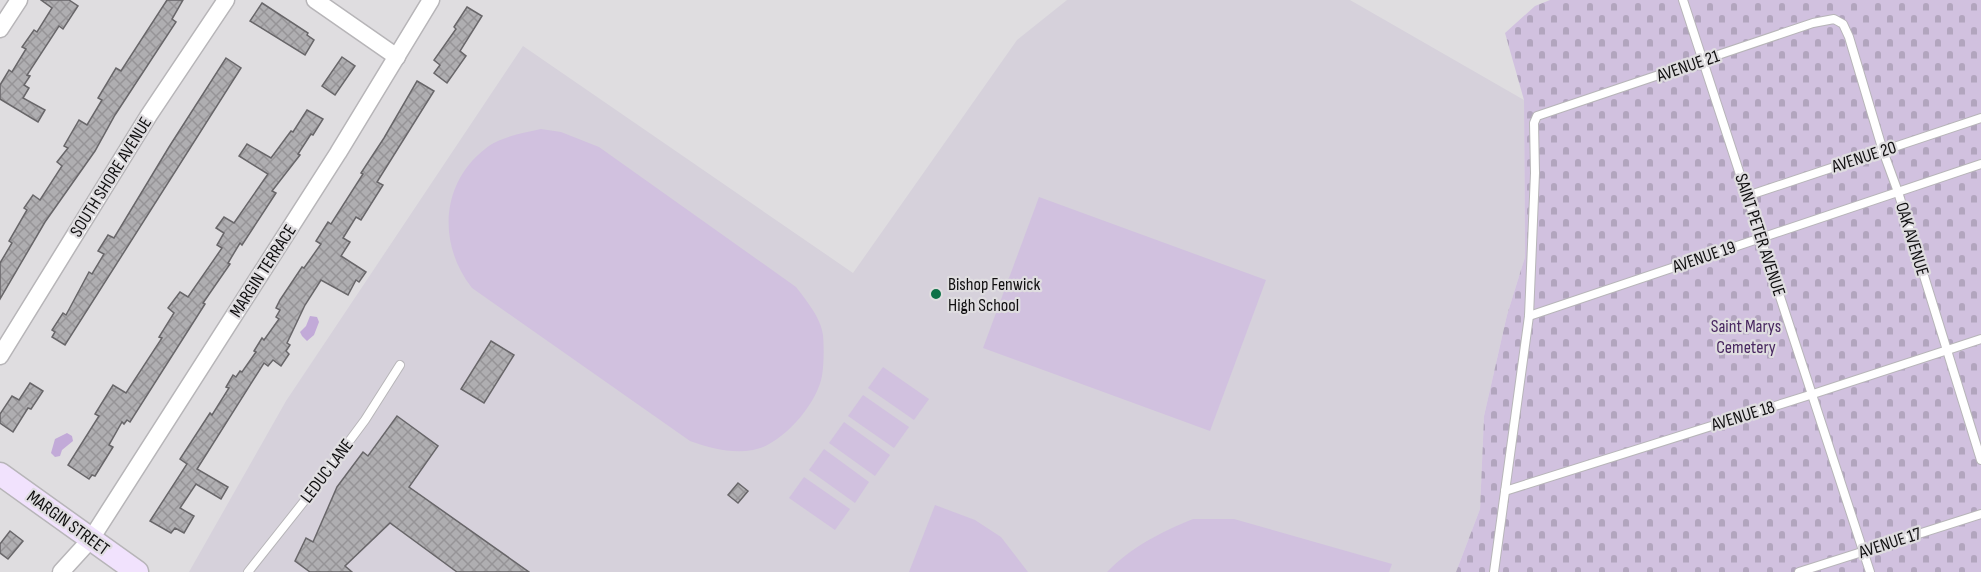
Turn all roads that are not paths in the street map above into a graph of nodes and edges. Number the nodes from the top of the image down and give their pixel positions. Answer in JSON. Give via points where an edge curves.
{"nodes":[{"id":1,"x":19,"y":0,"type":"edge"},
{"id":2,"x":226,"y":0,"type":"edge"},
{"id":3,"x":315,"y":0,"type":"edge"},
{"id":4,"x":431,"y":0,"type":"edge"},
{"id":5,"x":1683,"y":0,"type":"edge"},
{"id":6,"x":1838,"y":21,"type":"joint"},
{"id":7,"x":0,"y":28,"type":"edge"},
{"id":8,"x":398,"y":57,"type":"junction"},
{"id":9,"x":1704,"y":60,"type":"junction"},
{"id":10,"x":1981,"y":118,"type":"edge"},
{"id":11,"x":1882,"y":151,"type":"junction"},
{"id":12,"x":1981,"y":164,"type":"edge"},
{"id":13,"x":1898,"y":192,"type":"junction"},
{"id":14,"x":1747,"y":196,"type":"junction"},
{"id":15,"x":1761,"y":238,"type":"junction"},
{"id":16,"x":1529,"y":316,"type":"junction"},
{"id":17,"x":1981,"y":339,"type":"edge"},
{"id":18,"x":1947,"y":350,"type":"junction"},
{"id":19,"x":0,"y":356,"type":"edge"},
{"id":20,"x":400,"y":365,"type":"dead end"},
{"id":21,"x":1813,"y":394,"type":"junction"},
{"id":22,"x":1981,"y":460,"type":"edge"},
{"id":23,"x":0,"y":474,"type":"edge"},
{"id":24,"x":1505,"y":491,"type":"junction"},
{"id":25,"x":1981,"y":514,"type":"edge"},
{"id":26,"x":91,"y":539,"type":"junction"},
{"id":27,"x":1864,"y":552,"type":"junction"},
{"id":28,"x":61,"y":572,"type":"edge"},
{"id":29,"x":136,"y":572,"type":"edge"},
{"id":30,"x":248,"y":572,"type":"edge"},
{"id":31,"x":1494,"y":572,"type":"edge"},
{"id":32,"x":1799,"y":572,"type":"edge"},
{"id":33,"x":1870,"y":572,"type":"edge"}],
"edges":[{"from":1,"to":7,"type":"street"},
{"from":2,"to":19,"type":"street","name":"SOUTH SHORE AVENUE","via":[[149,115]]},
{"from":3,"to":8,"type":"street"},
{"from":4,"to":8,"type":"street","name":"MARGIN TERRACE"},
{"from":5,"to":9,"type":"lane","name":"SAINT PETER AVENUE"},
{"from":6,"to":9,"type":"lane","name":"AVENUE 21","via":[[1813,23]]},
{"from":6,"to":11,"type":"lane","name":"OAK AVENUE","via":[[1849,37]]},
{"from":8,"to":26,"type":"street","name":"MARGIN TERRACE"},
{"from":9,"to":14,"type":"lane","name":"SAINT PETER AVENUE"},
{"from":9,"to":16,"type":"lane","name":"AVENUE 21","via":[[1537,116]]},
{"from":10,"to":11,"type":"lane","name":"AVENUE 20"},
{"from":11,"to":13,"type":"lane","name":"OAK AVENUE"},
{"from":11,"to":14,"type":"lane","name":"AVENUE 20"},
{"from":12,"to":13,"type":"lane","name":"AVENUE 19"},
{"from":13,"to":15,"type":"lane","name":"AVENUE 19"},
{"from":13,"to":18,"type":"lane","name":"OAK AVENUE"},
{"from":14,"to":15,"type":"lane","name":"SAINT PETER AVENUE"},
{"from":15,"to":16,"type":"lane","name":"AVENUE 19"},
{"from":15,"to":21,"type":"lane","name":"SAINT PETER AVENUE"},
{"from":16,"to":24,"type":"lane"},
{"from":17,"to":18,"type":"lane","name":"AVENUE 18"},
{"from":18,"to":21,"type":"lane","name":"AVENUE 18"},
{"from":18,"to":22,"type":"lane","name":"OAK AVENUE"},
{"from":20,"to":30,"type":"lane","name":"LEDUC LANE","via":[[352,438]]},
{"from":21,"to":24,"type":"lane","name":"AVENUE 18"},
{"from":21,"to":27,"type":"lane","name":"SAINT PETER AVENUE"},
{"from":23,"to":26,"type":"main road","name":"MARGIN STREET"},
{"from":24,"to":31,"type":"lane"},
{"from":25,"to":27,"type":"lane","name":"AVENUE 17"},
{"from":26,"to":28,"type":"street","name":"MARGIN TERRACE"},
{"from":26,"to":29,"type":"main road","name":"MARGIN STREET"},
{"from":27,"to":32,"type":"lane","name":"AVENUE 17"},
{"from":27,"to":33,"type":"lane","name":"SAINT PETER AVENUE"}]}
